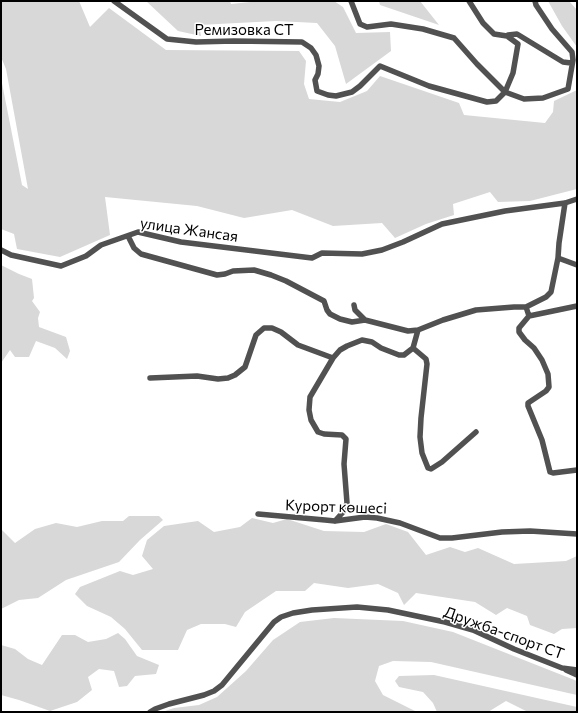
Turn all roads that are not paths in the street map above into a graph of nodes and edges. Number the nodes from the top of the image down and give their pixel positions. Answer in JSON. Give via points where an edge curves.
{"nodes":[{"id":1,"x":114,"y":1,"type":"edge"},
{"id":2,"x":352,"y":1,"type":"edge"},
{"id":3,"x":469,"y":1,"type":"edge"},
{"id":4,"x":535,"y":1,"type":"edge"},
{"id":5,"x":507,"y":36,"type":"junction"},
{"id":6,"x":574,"y":60,"type":"junction"},
{"id":7,"x":505,"y":92,"type":"junction"},
{"id":8,"x":577,"y":199,"type":"edge"},
{"id":9,"x":565,"y":203,"type":"junction"},
{"id":10,"x":128,"y":236,"type":"junction"},
{"id":11,"x":1,"y":250,"type":"edge"},
{"id":12,"x":558,"y":258,"type":"junction"},
{"id":13,"x":577,"y":265,"type":"edge"},
{"id":14,"x":354,"y":305,"type":"dead end"},
{"id":15,"x":577,"y":306,"type":"edge"},
{"id":16,"x":526,"y":307,"type":"junction"},
{"id":17,"x":529,"y":316,"type":"junction"},
{"id":18,"x":365,"y":320,"type":"junction"},
{"id":19,"x":418,"y":330,"type":"junction"},
{"id":20,"x":413,"y":348,"type":"junction"},
{"id":21,"x":333,"y":358,"type":"junction"},
{"id":22,"x":150,"y":378,"type":"dead end"},
{"id":23,"x":476,"y":432,"type":"dead end"},
{"id":24,"x":577,"y":470,"type":"edge"},
{"id":25,"x":258,"y":514,"type":"dead end"},
{"id":26,"x":335,"y":521,"type":"junction"},
{"id":27,"x":577,"y":534,"type":"edge"},
{"id":28,"x":562,"y":668,"type":"junction"},
{"id":29,"x":577,"y":670,"type":"edge"},
{"id":30,"x":577,"y":675,"type":"edge"},
{"id":31,"x":150,"y":712,"type":"edge"}],
"edges":[{"from":1,"to":7,"type":"street","name":"Ремизовка СТ","via":[[167,39],[196,42],[302,42],[316,55],[319,66],[315,80],[317,91],[328,95],[352,92],[380,66],[428,86],[487,102],[496,101]]},
{"from":2,"to":7,"type":"street","via":[[360,24],[367,27],[390,24],[423,29],[454,38]]},
{"from":3,"to":5,"type":"street","via":[[483,23],[494,34]]},
{"from":4,"to":6,"type":"street","via":[[552,29],[572,52]]},
{"from":5,"to":6,"type":"street","via":[[517,34],[563,62]]},
{"from":5,"to":7,"type":"street","via":[[518,44],[513,73]]},
{"from":6,"to":7,"type":"street","via":[[568,89],[543,98],[524,99]]},
{"from":8,"to":9,"type":"street"},
{"from":9,"to":10,"type":"street","name":"улица Жансая","via":[[505,211],[442,224],[373,253],[322,253],[311,258],[181,242],[138,232]]},
{"from":9,"to":12,"type":"street"},
{"from":10,"to":11,"type":"street","name":"улица Жансая","via":[[101,245],[86,256],[61,266],[11,255]]},
{"from":10,"to":18,"type":"street","via":[[134,248],[141,254],[217,275],[254,270],[271,275],[324,301],[326,310],[340,319],[352,322]]},
{"from":12,"to":13,"type":"street"},
{"from":12,"to":16,"type":"street","via":[[551,292]]},
{"from":14,"to":18,"type":"street","via":[[355,310]]},
{"from":15,"to":17,"type":"street"},
{"from":16,"to":17,"type":"street"},
{"from":16,"to":19,"type":"street","via":[[476,310]]},
{"from":17,"to":24,"type":"street","via":[[519,328],[519,332],[542,360],[548,374],[549,387],[528,403],[528,406],[542,440],[550,472]]},
{"from":18,"to":19,"type":"street","via":[[408,331]]},
{"from":19,"to":20,"type":"street"},
{"from":20,"to":21,"type":"street","via":[[404,355],[399,355],[362,340],[340,350]]},
{"from":20,"to":23,"type":"street","via":[[426,359],[427,364],[420,437],[422,453],[428,468],[431,469],[442,462]]},
{"from":21,"to":22,"type":"street","via":[[298,345],[272,328],[264,328],[256,335],[246,365],[240,372],[228,378]]},
{"from":21,"to":26,"type":"street","via":[[312,392],[309,410],[318,432],[342,435],[346,439],[344,464],[347,503]]},
{"from":25,"to":26,"type":"street","name":"Курорт көшесі"},
{"from":26,"to":27,"type":"street","name":"Курорт көшесі","via":[[365,517],[382,519],[440,538],[502,532]]},
{"from":28,"to":29,"type":"street","name":"Дружба-спорт СТ"},
{"from":28,"to":30,"type":"street"},
{"from":28,"to":31,"type":"street","name":"Дружба-спорт СТ","via":[[473,630],[388,610],[357,607],[293,612],[274,622],[214,691]]}]}
